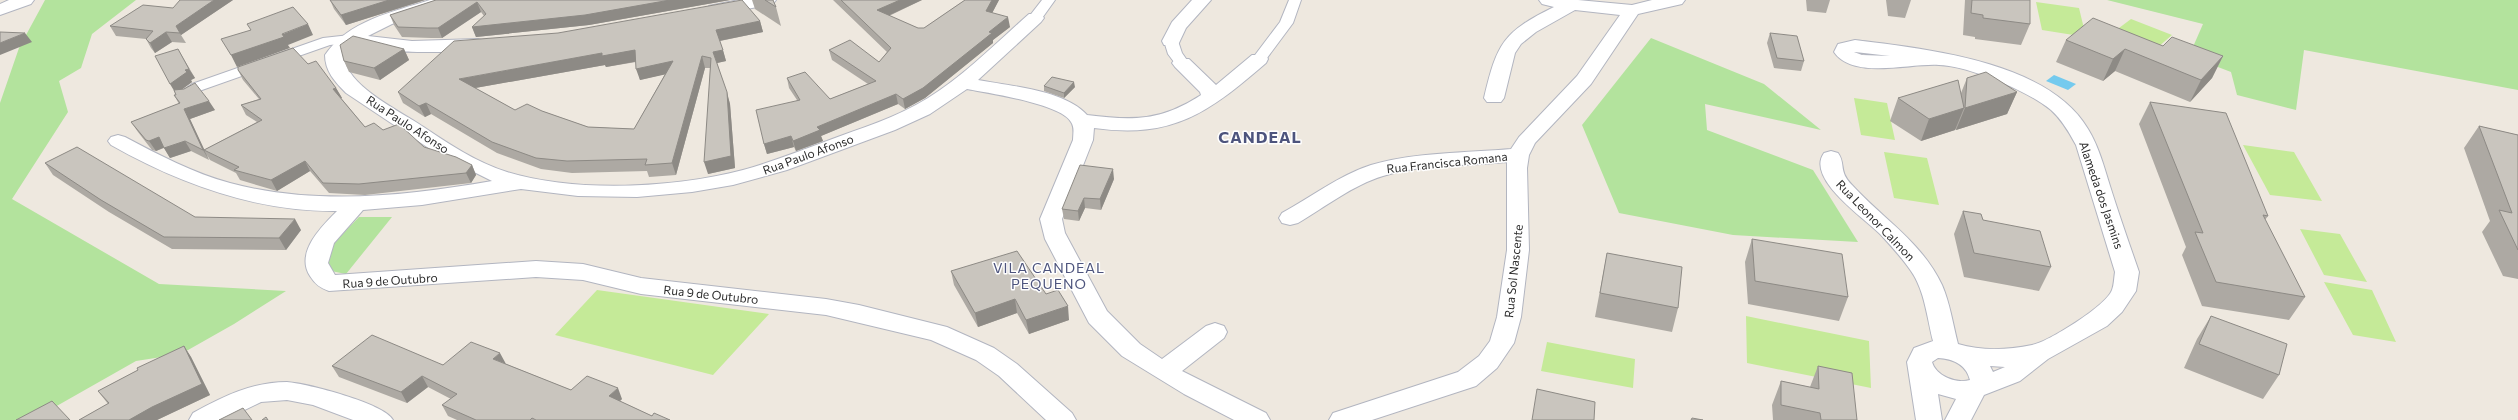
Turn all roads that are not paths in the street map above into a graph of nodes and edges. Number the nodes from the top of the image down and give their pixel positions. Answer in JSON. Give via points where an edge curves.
{"nodes":[{"id":1,"x":25,"y":0,"type":"edge"},
{"id":2,"x":448,"y":0,"type":"edge"},
{"id":3,"x":767,"y":0,"type":"edge"},
{"id":4,"x":1049,"y":0,"type":"edge"},
{"id":5,"x":1202,"y":0,"type":"edge"},
{"id":6,"x":1295,"y":0,"type":"edge"},
{"id":7,"x":1548,"y":0,"type":"edge"},
{"id":8,"x":1676,"y":0,"type":"edge"},
{"id":9,"x":1571,"y":5,"type":"junction"},
{"id":10,"x":0,"y":10,"type":"edge"},
{"id":11,"x":1632,"y":10,"type":"junction"},
{"id":12,"x":700,"y":13,"type":"edge"},
{"id":13,"x":1035,"y":18,"type":"joint"},
{"id":14,"x":350,"y":39,"type":"junction"},
{"id":15,"x":1171,"y":41,"type":"joint"},
{"id":16,"x":494,"y":44,"type":"edge"},
{"id":17,"x":1892,"y":56,"type":"dead end"},
{"id":18,"x":1259,"y":58,"type":"joint"},
{"id":19,"x":1182,"y":63,"type":"joint"},
{"id":20,"x":961,"y":82,"type":"junction"},
{"id":21,"x":184,"y":95,"type":"edge"},
{"id":22,"x":1211,"y":98,"type":"junction"},
{"id":23,"x":1494,"y":98,"type":"dead end"},
{"id":24,"x":1081,"y":120,"type":"junction"},
{"id":25,"x":118,"y":141,"type":"dead end"},
{"id":26,"x":1519,"y":154,"type":"junction"},
{"id":27,"x":1830,"y":157,"type":"dead end"},
{"id":28,"x":522,"y":182,"type":"junction"},
{"id":29,"x":357,"y":204,"type":"junction"},
{"id":30,"x":1290,"y":218,"type":"dead end"},
{"id":31,"x":1215,"y":332,"type":"dead end"},
{"id":32,"x":1956,"y":353,"type":"junction"},
{"id":33,"x":2039,"y":353,"type":"junction"},
{"id":34,"x":1164,"y":371,"type":"junction"},
{"id":35,"x":1922,"y":371,"type":"junction"},
{"id":36,"x":1977,"y":389,"type":"junction"},
{"id":37,"x":202,"y":420,"type":"edge"},
{"id":38,"x":380,"y":420,"type":"edge"},
{"id":39,"x":1063,"y":420,"type":"edge"},
{"id":40,"x":1257,"y":420,"type":"edge"},
{"id":41,"x":1342,"y":420,"type":"edge"},
{"id":42,"x":1929,"y":420,"type":"edge"},
{"id":43,"x":1958,"y":420,"type":"edge"}],
"edges":[{"from":1,"to":10,"type":"street"},
{"from":2,"to":14,"type":"street","name":"Rua Paulo Afonso","via":[[375,25]]},
{"from":3,"to":12,"type":"street"},
{"from":4,"to":13,"type":"street","name":"Rua Paulo Afonso"},
{"from":5,"to":15,"type":"street","via":[[1176,29]]},
{"from":6,"to":18,"type":"street","via":[[1286,23]]},
{"from":7,"to":9,"type":"street"},
{"from":8,"to":11,"type":"street"},
{"from":9,"to":11,"type":"street"},
{"from":9,"to":23,"type":"street","via":[[1517,37],[1508,48],[1503,61]]},
{"from":11,"to":26,"type":"street","name":"Rua Sol Nascente","via":[[1584,80],[1526,141]]},
{"from":13,"to":20,"type":"street","name":"Rua Paulo Afonso"},
{"from":14,"to":16,"type":"street","via":[[412,47]]},
{"from":14,"to":21,"type":"street","via":[[328,41],[197,87]]},
{"from":14,"to":28,"type":"street","name":"Rua Paulo Afonso","via":[[334,55],[334,64],[339,76],[353,89],[459,157],[498,176]]},
{"from":15,"to":19,"type":"street","via":[[1175,54]]},
{"from":17,"to":33,"type":"street","name":"Alameda dos Jasmins","via":[[1938,58],[1998,74],[2045,98],[2063,112],[2076,126],[2086,145],[2124,260],[2127,272],[2124,291],[2114,306],[2098,320]]},
{"from":18,"to":22,"type":"street"},
{"from":19,"to":22,"type":"street","via":[[1210,90]]},
{"from":20,"to":24,"type":"street","via":[[1047,100],[1073,111]]},
{"from":20,"to":28,"type":"street","name":"Rua Paulo Afonso","via":[[933,103],[886,126],[782,165],[717,182],[615,190]]},
{"from":22,"to":24,"type":"street","via":[[1171,119],[1146,125]]},
{"from":24,"to":34,"type":"street","via":[[1084,129],[1083,140],[1055,206],[1051,219],[1052,231],[1074,268],[1097,316],[1134,353]]},
{"from":25,"to":29,"type":"street","name":"Rua Paulo Afonso","via":[[172,171],[227,191],[290,201]]},
{"from":26,"to":30,"type":"street","name":"Rua Francisca Romana","via":[[1412,164],[1378,170],[1358,178]]},
{"from":26,"to":41,"type":"street","name":"Rua Sol Nascente","via":[[1516,168],[1518,250],[1509,318],[1502,343],[1488,362],[1467,379]]},
{"from":27,"to":32,"type":"street","name":"Rua Leonor Calmon","via":[[1832,174],[1844,190],[1890,231],[1921,268],[1931,286]]},
{"from":28,"to":29,"type":"street","name":"Rua Paulo Afonso","via":[[409,200]]},
{"from":29,"to":39,"type":"street","name":"Rua 9 de Outubro","via":[[330,231],[316,256],[322,278],[329,283],[382,282],[536,269],[560,270],[599,274],[641,286],[788,302],[859,313],[938,333],[985,354],[1008,370]]},
{"from":31,"to":34,"type":"street"},
{"from":32,"to":33,"type":"street","name":"Alameda dos Jasmins","via":[[2002,358]]},
{"from":32,"to":35,"type":"street","name":"Alameda dos Jasmins","via":[[1926,351],[1920,356]]},
{"from":32,"to":36,"type":"street","via":[[1982,372],[1983,381]]},
{"from":33,"to":36,"type":"street","name":"Alameda dos Jasmins","via":[[2011,375]]},
{"from":34,"to":40,"type":"street"},
{"from":35,"to":36,"type":"street","name":"Alameda dos Jasmins","via":[[1929,380],[1952,390],[1964,392]]},
{"from":35,"to":42,"type":"street"},
{"from":36,"to":43,"type":"street"},
{"from":37,"to":38,"type":"street","via":[[239,402],[272,391],[297,392]]}]}
